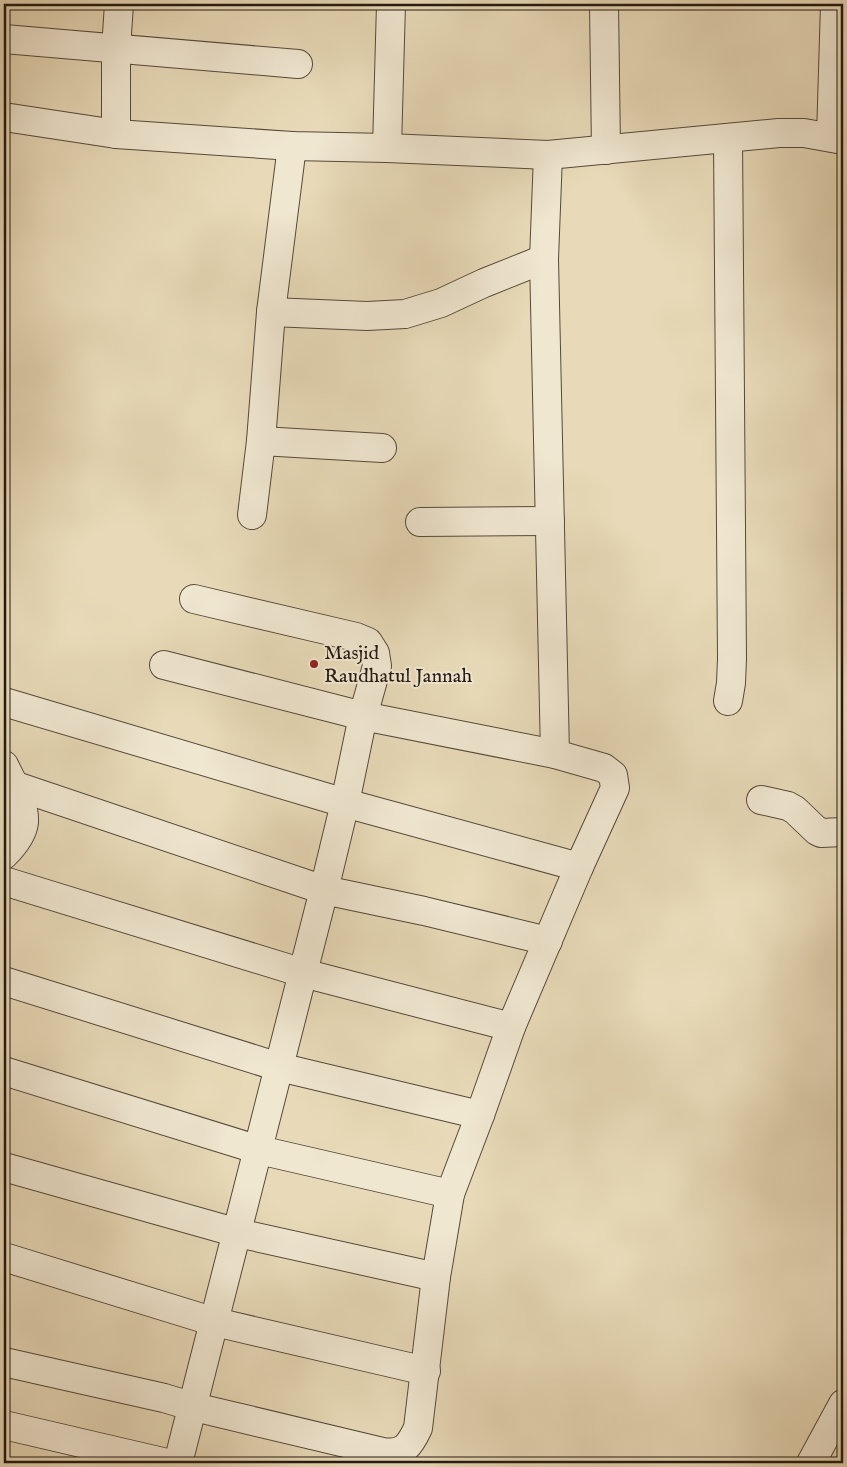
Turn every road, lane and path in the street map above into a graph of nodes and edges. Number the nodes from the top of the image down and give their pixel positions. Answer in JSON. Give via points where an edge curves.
{"nodes":[{"id":1,"x":119,"y":4,"type":"edge"},
{"id":2,"x":390,"y":4,"type":"edge"},
{"id":3,"x":604,"y":4,"type":"edge"},
{"id":4,"x":835,"y":4,"type":"edge"},
{"id":5,"x":4,"y":38,"type":"edge"},
{"id":6,"x":116,"y":49,"type":"junction"},
{"id":7,"x":298,"y":64,"type":"dead end"},
{"id":8,"x":4,"y":116,"type":"edge"},
{"id":9,"x":116,"y":134,"type":"junction"},
{"id":10,"x":728,"y":138,"type":"junction"},
{"id":11,"x":837,"y":139,"type":"edge"},
{"id":12,"x":292,"y":146,"type":"junction"},
{"id":13,"x":386,"y":148,"type":"junction"},
{"id":14,"x":606,"y":150,"type":"junction"},
{"id":15,"x":548,"y":155,"type":"junction"},
{"id":16,"x":544,"y":259,"type":"junction"},
{"id":17,"x":271,"y":312,"type":"junction"},
{"id":18,"x":261,"y":441,"type":"junction"},
{"id":19,"x":382,"y":448,"type":"dead end"},
{"id":20,"x":252,"y":516,"type":"dead end"},
{"id":21,"x":550,"y":520,"type":"junction"},
{"id":22,"x":420,"y":522,"type":"dead end"},
{"id":23,"x":194,"y":598,"type":"dead end"},
{"id":24,"x":164,"y":665,"type":"dead end"},
{"id":25,"x":728,"y":701,"type":"dead end"},
{"id":26,"x":4,"y":702,"type":"edge"},
{"id":27,"x":363,"y":716,"type":"junction"},
{"id":28,"x":555,"y":754,"type":"junction"},
{"id":29,"x":9,"y":775,"type":"edge"},
{"id":30,"x":761,"y":800,"type":"dead end"},
{"id":31,"x":345,"y":803,"type":"junction"},
{"id":32,"x":843,"y":832,"type":"edge"},
{"id":33,"x":4,"y":856,"type":"edge"},
{"id":34,"x":579,"y":867,"type":"junction"},
{"id":35,"x":4,"y":881,"type":"edge"},
{"id":36,"x":324,"y":890,"type":"junction"},
{"id":37,"x":548,"y":941,"type":"junction"},
{"id":38,"x":303,"y":974,"type":"junction"},
{"id":39,"x":4,"y":981,"type":"edge"},
{"id":40,"x":511,"y":1027,"type":"junction"},
{"id":41,"x":280,"y":1067,"type":"junction"},
{"id":42,"x":4,"y":1071,"type":"edge"},
{"id":43,"x":480,"y":1115,"type":"junction"},
{"id":44,"x":259,"y":1150,"type":"junction"},
{"id":45,"x":4,"y":1167,"type":"edge"},
{"id":46,"x":450,"y":1194,"type":"junction"},
{"id":47,"x":238,"y":1233,"type":"junction"},
{"id":48,"x":4,"y":1258,"type":"edge"},
{"id":49,"x":436,"y":1277,"type":"junction"},
{"id":50,"x":215,"y":1322,"type":"junction"},
{"id":51,"x":4,"y":1362,"type":"edge"},
{"id":52,"x":426,"y":1371,"type":"junction"},
{"id":53,"x":843,"y":1404,"type":"edge"},
{"id":54,"x":194,"y":1407,"type":"junction"},
{"id":55,"x":4,"y":1425,"type":"edge"},
{"id":56,"x":167,"y":1463,"type":"edge"},
{"id":57,"x":178,"y":1463,"type":"edge"},
{"id":58,"x":811,"y":1463,"type":"edge"}],
"edges":[{"from":1,"to":6,"type":"street"},
{"from":2,"to":13,"type":"street"},
{"from":3,"to":14,"type":"street"},
{"from":4,"to":11,"type":"street"},
{"from":5,"to":6,"type":"street"},
{"from":6,"to":7,"type":"street"},
{"from":6,"to":9,"type":"street"},
{"from":8,"to":9,"type":"street"},
{"from":9,"to":12,"type":"street"},
{"from":10,"to":11,"type":"street","via":[[804,133]]},
{"from":10,"to":14,"type":"street"},
{"from":10,"to":25,"type":"street","via":[[732,659]]},
{"from":12,"to":13,"type":"street"},
{"from":12,"to":17,"type":"street"},
{"from":13,"to":15,"type":"street"},
{"from":14,"to":15,"type":"street"},
{"from":15,"to":16,"type":"street"},
{"from":16,"to":17,"type":"street","via":[[441,303],[404,314],[367,316]]},
{"from":16,"to":21,"type":"street"},
{"from":17,"to":18,"type":"street"},
{"from":18,"to":19,"type":"street"},
{"from":18,"to":20,"type":"street"},
{"from":21,"to":22,"type":"street"},
{"from":21,"to":28,"type":"street"},
{"from":23,"to":27,"type":"street","via":[[356,636],[368,642],[377,666]]},
{"from":24,"to":27,"type":"street"},
{"from":26,"to":31,"type":"street"},
{"from":27,"to":28,"type":"street"},
{"from":27,"to":31,"type":"street"},
{"from":28,"to":34,"type":"street","via":[[604,768],[613,776],[614,788]]},
{"from":29,"to":33,"type":"street","via":[[21,804],[24,822],[18,838]]},
{"from":29,"to":36,"type":"street"},
{"from":30,"to":32,"type":"street","via":[[788,806],[820,833]]},
{"from":31,"to":34,"type":"street"},
{"from":31,"to":36,"type":"street"},
{"from":34,"to":37,"type":"street"},
{"from":35,"to":38,"type":"street"},
{"from":36,"to":37,"type":"street"},
{"from":36,"to":38,"type":"street"},
{"from":37,"to":40,"type":"street"},
{"from":38,"to":40,"type":"street"},
{"from":38,"to":41,"type":"street"},
{"from":39,"to":41,"type":"street"},
{"from":40,"to":43,"type":"street"},
{"from":41,"to":43,"type":"street"},
{"from":41,"to":44,"type":"street"},
{"from":42,"to":44,"type":"street"},
{"from":43,"to":46,"type":"street"},
{"from":44,"to":46,"type":"street"},
{"from":44,"to":47,"type":"street"},
{"from":45,"to":47,"type":"street"},
{"from":46,"to":49,"type":"street"},
{"from":47,"to":49,"type":"street"},
{"from":47,"to":50,"type":"street"},
{"from":48,"to":50,"type":"street"},
{"from":49,"to":52,"type":"street"},
{"from":50,"to":52,"type":"street"},
{"from":50,"to":54,"type":"street"},
{"from":51,"to":54,"type":"street"},
{"from":52,"to":54,"type":"street","via":[[418,1428],[411,1442],[399,1452],[391,1453]]},
{"from":53,"to":58,"type":"street"},
{"from":54,"to":57,"type":"street"},
{"from":55,"to":56,"type":"street"}]}
